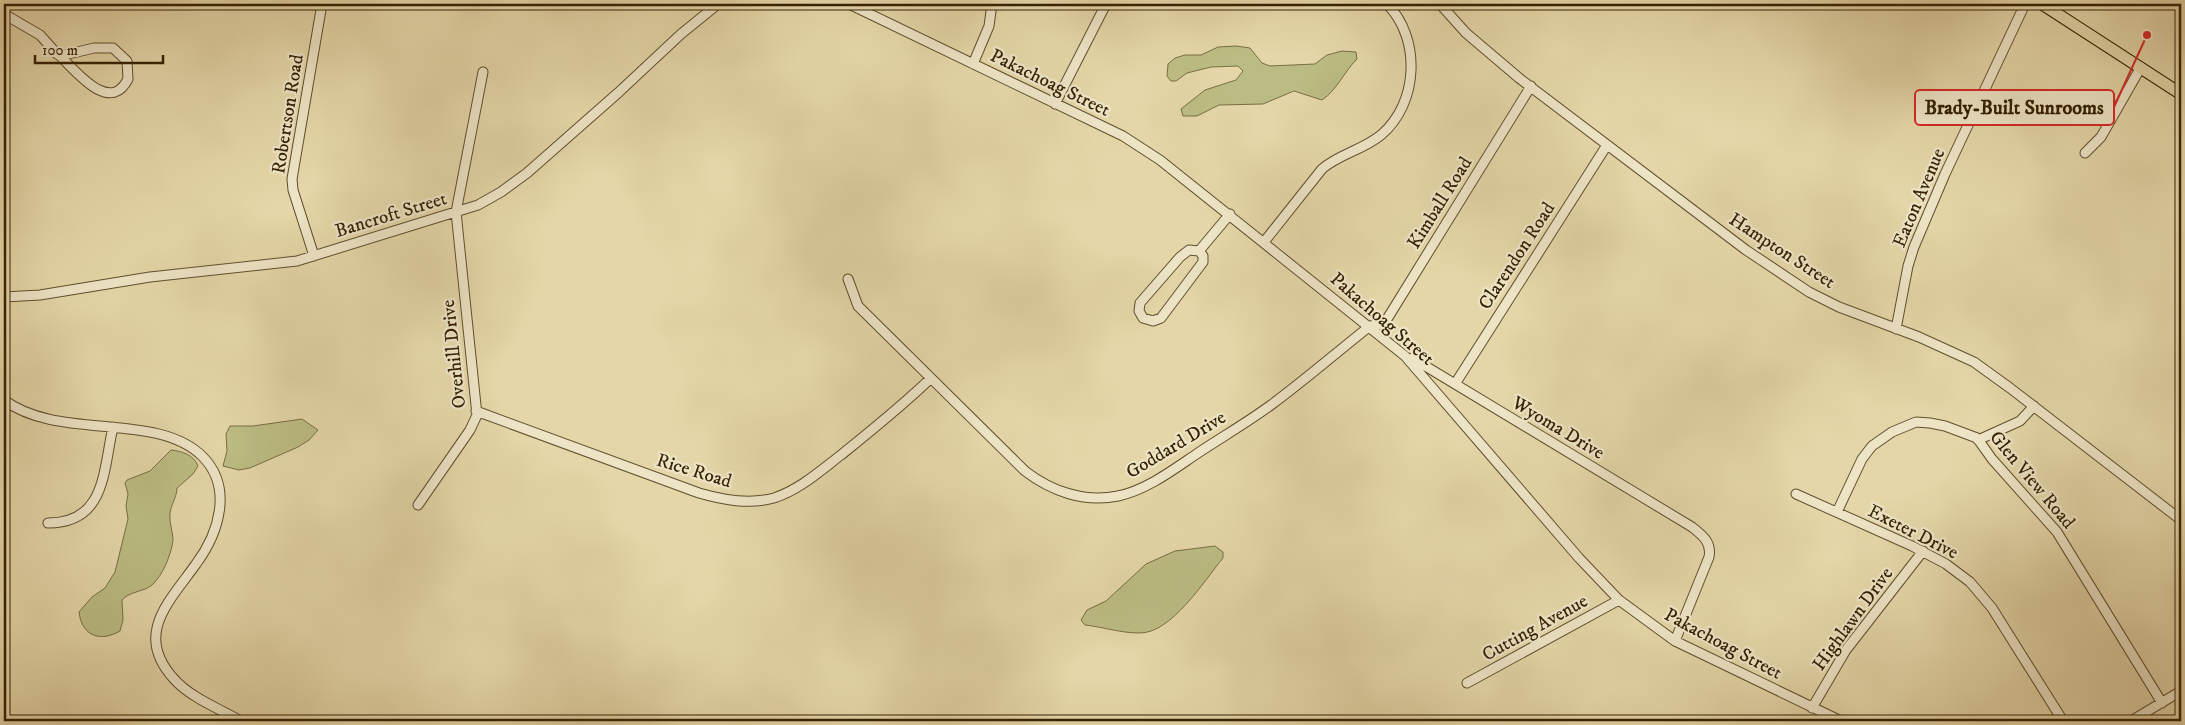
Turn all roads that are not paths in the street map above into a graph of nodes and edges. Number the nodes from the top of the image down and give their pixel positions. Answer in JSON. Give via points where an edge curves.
{"nodes":[{"id":1,"x":322,"y":4,"type":"edge"},
{"id":2,"x":718,"y":4,"type":"edge"},
{"id":3,"x":848,"y":4,"type":"edge"},
{"id":4,"x":992,"y":4,"type":"edge"},
{"id":5,"x":1106,"y":4,"type":"edge"},
{"id":6,"x":1386,"y":4,"type":"edge"},
{"id":7,"x":1440,"y":4,"type":"edge"},
{"id":8,"x":2025,"y":4,"type":"edge"},
{"id":9,"x":2042,"y":4,"type":"edge"},
{"id":10,"x":4,"y":14,"type":"edge"},
{"id":11,"x":60,"y":56,"type":"junction"},
{"id":12,"x":974,"y":64,"type":"junction"},
{"id":13,"x":2141,"y":67,"type":"junction"},
{"id":14,"x":483,"y":72,"type":"dead end"},
{"id":15,"x":1531,"y":86,"type":"junction"},
{"id":16,"x":2181,"y":94,"type":"edge"},
{"id":17,"x":1055,"y":104,"type":"junction"},
{"id":18,"x":1608,"y":145,"type":"junction"},
{"id":19,"x":2085,"y":153,"type":"dead end"},
{"id":20,"x":456,"y":212,"type":"junction"},
{"id":21,"x":1230,"y":214,"type":"junction"},
{"id":22,"x":1264,"y":242,"type":"junction"},
{"id":23,"x":1199,"y":251,"type":"junction"},
{"id":24,"x":314,"y":256,"type":"junction"},
{"id":25,"x":848,"y":279,"type":"dead end"},
{"id":26,"x":4,"y":297,"type":"edge"},
{"id":27,"x":1370,"y":326,"type":"junction"},
{"id":28,"x":1896,"y":329,"type":"junction"},
{"id":29,"x":1400,"y":350,"type":"junction"},
{"id":30,"x":931,"y":378,"type":"junction"},
{"id":31,"x":1455,"y":384,"type":"junction"},
{"id":32,"x":4,"y":400,"type":"edge"},
{"id":33,"x":2034,"y":406,"type":"junction"},
{"id":34,"x":476,"y":412,"type":"junction"},
{"id":35,"x":113,"y":427,"type":"junction"},
{"id":36,"x":1978,"y":440,"type":"junction"},
{"id":37,"x":1796,"y":494,"type":"dead end"},
{"id":38,"x":418,"y":505,"type":"dead end"},
{"id":39,"x":1837,"y":512,"type":"junction"},
{"id":40,"x":2181,"y":520,"type":"edge"},
{"id":41,"x":48,"y":523,"type":"dead end"},
{"id":42,"x":1923,"y":551,"type":"junction"},
{"id":43,"x":1619,"y":600,"type":"junction"},
{"id":44,"x":1675,"y":642,"type":"junction"},
{"id":45,"x":1467,"y":683,"type":"dead end"},
{"id":46,"x":2181,"y":691,"type":"edge"},
{"id":47,"x":2162,"y":703,"type":"junction"},
{"id":48,"x":1812,"y":708,"type":"junction"},
{"id":49,"x":241,"y":721,"type":"edge"},
{"id":50,"x":1841,"y":721,"type":"edge"},
{"id":51,"x":2063,"y":721,"type":"edge"},
{"id":52,"x":2131,"y":721,"type":"edge"}],
"edges":[{"from":1,"to":24,"type":"street","name":"Robertson Road","via":[[292,180]]},
{"from":2,"to":20,"type":"street","name":"Bancroft Street","via":[[680,34],[527,173],[488,200]]},
{"from":3,"to":12,"type":"street","name":"Pakachoag Street"},
{"from":4,"to":12,"type":"street","via":[[989,26]]},
{"from":5,"to":17,"type":"street"},
{"from":6,"to":22,"type":"street","via":[[1403,26],[1411,57],[1410,81],[1401,108],[1389,127],[1376,139],[1322,169]]},
{"from":7,"to":15,"type":"street","name":"Hampton Street","via":[[1466,32]]},
{"from":8,"to":28,"type":"street","name":"Eaton Avenue","via":[[1914,247]]},
{"from":9,"to":13,"type":"main road"},
{"from":10,"to":11,"type":"street","via":[[40,35]]},
{"from":11,"to":11,"type":"street","via":[[102,92],[119,90],[128,78],[127,61],[113,48],[94,48]]},
{"from":12,"to":17,"type":"street","name":"Pakachoag Street"},
{"from":13,"to":16,"type":"main road"},
{"from":13,"to":19,"type":"street","via":[[2101,137]]},
{"from":14,"to":20,"type":"street","name":"Overhill Drive"},
{"from":15,"to":18,"type":"street","name":"Hampton Street"},
{"from":15,"to":27,"type":"street","name":"Kimball Road","via":[[1384,324]]},
{"from":17,"to":21,"type":"street","name":"Pakachoag Street","via":[[1149,152]]},
{"from":18,"to":28,"type":"street","name":"Hampton Street","via":[[1746,250],[1809,292]]},
{"from":18,"to":31,"type":"street","name":"Clarendon Road"},
{"from":20,"to":24,"type":"street","name":"Bancroft Street"},
{"from":20,"to":34,"type":"street","name":"Overhill Drive"},
{"from":21,"to":22,"type":"street","name":"Pakachoag Street"},
{"from":21,"to":23,"type":"street"},
{"from":22,"to":27,"type":"street","name":"Pakachoag Street"},
{"from":23,"to":23,"type":"street","via":[[1203,262],[1161,318],[1152,321],[1143,318],[1139,311],[1140,303],[1180,257],[1189,250]]},
{"from":24,"to":26,"type":"street","name":"Bancroft Street","via":[[290,262]]},
{"from":25,"to":30,"type":"street","name":"Goddard Drive","via":[[858,306]]},
{"from":27,"to":29,"type":"street","name":"Pakachoag Street"},
{"from":27,"to":30,"type":"street","name":"Goddard Drive","via":[[1247,422],[1156,480],[1108,498],[1069,494],[1033,477]]},
{"from":28,"to":33,"type":"street","name":"Hampton Street","via":[[1974,362]]},
{"from":29,"to":31,"type":"street","name":"Wyoma Drive"},
{"from":29,"to":43,"type":"street","name":"Pakachoag Street"},
{"from":30,"to":34,"type":"street","name":"Rice Road","via":[[898,410],[810,479],[774,498],[756,501],[730,500],[699,493]]},
{"from":31,"to":44,"type":"street","name":"Wyoma Drive","via":[[1700,533],[1709,544],[1709,556]]},
{"from":32,"to":35,"type":"street","via":[[27,414],[46,420]]},
{"from":33,"to":36,"type":"street","via":[[2020,421]]},
{"from":33,"to":40,"type":"street","name":"Hampton Street"},
{"from":34,"to":38,"type":"street","name":"Overhill Drive","via":[[473,426]]},
{"from":35,"to":41,"type":"street","via":[[98,491],[91,506],[71,521]]},
{"from":35,"to":49,"type":"street","via":[[164,436],[187,444],[209,463],[220,482],[220,502],[209,542],[196,565],[165,605],[156,641],[161,660],[176,682]]},
{"from":36,"to":39,"type":"street","name":"Glen View Road","via":[[1930,423],[1916,422],[1898,429],[1872,446],[1866,454]]},
{"from":36,"to":47,"type":"street","name":"Glen View Road","via":[[2057,532]]},
{"from":37,"to":39,"type":"street","name":"Exeter Drive"},
{"from":39,"to":42,"type":"street","name":"Exeter Drive"},
{"from":42,"to":48,"type":"street","name":"Highlawn Drive","via":[[1846,650]]},
{"from":42,"to":51,"type":"street","name":"Exeter Drive","via":[[1946,564],[1980,592]]},
{"from":43,"to":44,"type":"street","name":"Pakachoag Street"},
{"from":43,"to":45,"type":"street","name":"Cutting Avenue"},
{"from":44,"to":48,"type":"street","name":"Pakachoag Street"},
{"from":46,"to":47,"type":"street"},
{"from":47,"to":52,"type":"street"},
{"from":48,"to":50,"type":"street","name":"Pakachoag Street"}]}
